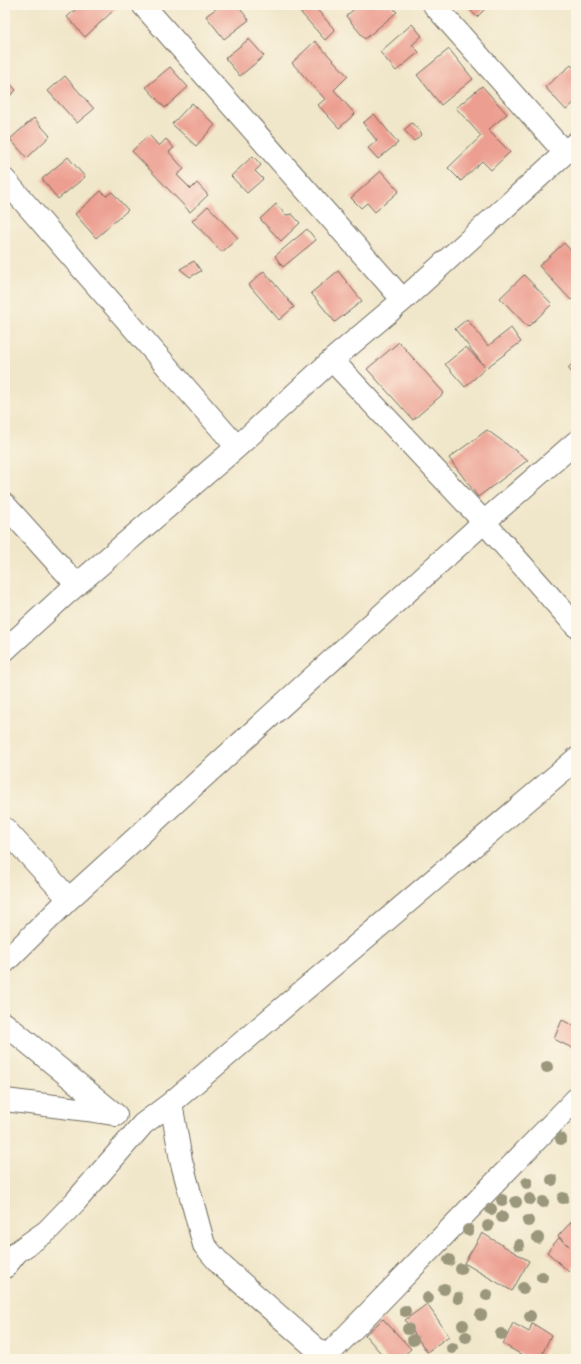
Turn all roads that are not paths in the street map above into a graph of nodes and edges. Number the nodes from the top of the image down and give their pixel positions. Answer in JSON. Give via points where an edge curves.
{"nodes":[{"id":1,"x":143,"y":5,"type":"edge"},
{"id":2,"x":434,"y":5,"type":"edge"},
{"id":3,"x":570,"y":148,"type":"edge"},
{"id":4,"x":5,"y":180,"type":"edge"},
{"id":5,"x":403,"y":300,"type":"junction"},
{"id":6,"x":332,"y":360,"type":"junction"},
{"id":7,"x":576,"y":442,"type":"edge"},
{"id":8,"x":237,"y":447,"type":"junction"},
{"id":9,"x":5,"y":505,"type":"edge"},
{"id":10,"x":484,"y":522,"type":"junction"},
{"id":11,"x":77,"y":585,"type":"junction"},
{"id":12,"x":576,"y":626,"type":"edge"},
{"id":13,"x":5,"y":650,"type":"edge"},
{"id":14,"x":576,"y":759,"type":"edge"},
{"id":15,"x":5,"y":829,"type":"edge"},
{"id":16,"x":69,"y":899,"type":"junction"},
{"id":17,"x":5,"y":962,"type":"edge"},
{"id":18,"x":5,"y":1024,"type":"edge"},
{"id":19,"x":576,"y":1099,"type":"edge"},
{"id":20,"x":5,"y":1100,"type":"edge"},
{"id":21,"x":171,"y":1103,"type":"junction"},
{"id":22,"x":116,"y":1115,"type":"junction"},
{"id":23,"x":142,"y":1124,"type":"junction"},
{"id":24,"x":5,"y":1267,"type":"edge"},
{"id":25,"x":326,"y":1358,"type":"edge"}],
"edges":[{"from":1,"to":5,"type":"street"},
{"from":2,"to":3,"type":"street"},
{"from":3,"to":5,"type":"street"},
{"from":4,"to":8,"type":"street"},
{"from":5,"to":6,"type":"street"},
{"from":6,"to":8,"type":"street"},
{"from":6,"to":10,"type":"street"},
{"from":7,"to":10,"type":"street"},
{"from":8,"to":11,"type":"street"},
{"from":9,"to":11,"type":"street"},
{"from":10,"to":12,"type":"street"},
{"from":10,"to":16,"type":"street"},
{"from":11,"to":13,"type":"street"},
{"from":14,"to":21,"type":"street"},
{"from":15,"to":16,"type":"street"},
{"from":16,"to":17,"type":"street"},
{"from":18,"to":22,"type":"street"},
{"from":19,"to":25,"type":"street"},
{"from":20,"to":22,"type":"street"},
{"from":21,"to":23,"type":"street"},
{"from":21,"to":25,"type":"street","via":[[181,1160],[204,1245],[222,1266]]},
{"from":22,"to":23,"type":"street"},
{"from":23,"to":24,"type":"street","via":[[75,1202],[47,1231],[17,1252]]}]}
